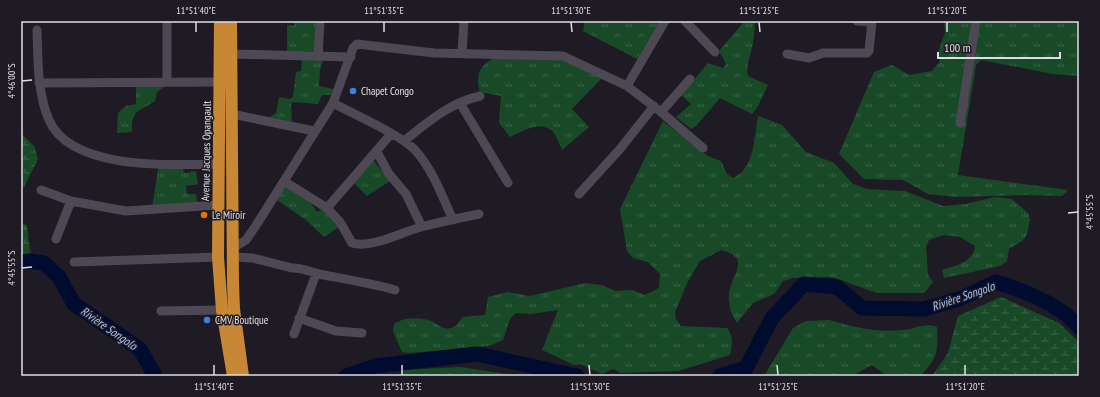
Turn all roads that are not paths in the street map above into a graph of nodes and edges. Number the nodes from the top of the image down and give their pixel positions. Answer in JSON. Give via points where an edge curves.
{"nodes":[{"id":1,"x":167,"y":21,"type":"edge"},
{"id":2,"x":220,"y":21,"type":"edge"},
{"id":3,"x":231,"y":21,"type":"edge"},
{"id":4,"x":320,"y":21,"type":"edge"},
{"id":5,"x":464,"y":21,"type":"edge"},
{"id":6,"x":665,"y":21,"type":"edge"},
{"id":7,"x":686,"y":21,"type":"edge"},
{"id":8,"x":857,"y":21,"type":"edge"},
{"id":9,"x":976,"y":21,"type":"edge"},
{"id":10,"x":872,"y":22,"type":"edge"},
{"id":11,"x":37,"y":30,"type":"dead end"},
{"id":12,"x":715,"y":52,"type":"dead end"},
{"id":13,"x":462,"y":53,"type":"junction"},
{"id":14,"x":231,"y":54,"type":"junction"},
{"id":15,"x":787,"y":54,"type":"dead end"},
{"id":16,"x":318,"y":57,"type":"junction"},
{"id":17,"x":351,"y":57,"type":"junction"},
{"id":18,"x":690,"y":79,"type":"dead end"},
{"id":19,"x":168,"y":82,"type":"junction"},
{"id":20,"x":219,"y":82,"type":"junction"},
{"id":21,"x":39,"y":83,"type":"junction"},
{"id":22,"x":627,"y":86,"type":"junction"},
{"id":23,"x":480,"y":96,"type":"dead end"},
{"id":24,"x":333,"y":103,"type":"junction"},
{"id":25,"x":460,"y":103,"type":"junction"},
{"id":26,"x":658,"y":109,"type":"junction"},
{"id":27,"x":232,"y":114,"type":"junction"},
{"id":28,"x":960,"y":123,"type":"dead end"},
{"id":29,"x":314,"y":131,"type":"junction"},
{"id":30,"x":391,"y":134,"type":"junction"},
{"id":31,"x":404,"y":141,"type":"junction"},
{"id":32,"x":703,"y":148,"type":"dead end"},
{"id":33,"x":377,"y":152,"type":"junction"},
{"id":34,"x":218,"y":164,"type":"junction"},
{"id":35,"x":284,"y":181,"type":"junction"},
{"id":36,"x":508,"y":183,"type":"dead end"},
{"id":37,"x":41,"y":190,"type":"dead end"},
{"id":38,"x":579,"y":194,"type":"dead end"},
{"id":39,"x":72,"y":202,"type":"junction"},
{"id":40,"x":218,"y":205,"type":"junction"},
{"id":41,"x":327,"y":208,"type":"junction"},
{"id":42,"x":479,"y":214,"type":"dead end"},
{"id":43,"x":453,"y":220,"type":"junction"},
{"id":44,"x":422,"y":227,"type":"junction"},
{"id":45,"x":56,"y":239,"type":"dead end"},
{"id":46,"x":233,"y":252,"type":"junction"},
{"id":47,"x":218,"y":257,"type":"junction"},
{"id":48,"x":74,"y":262,"type":"dead end"},
{"id":49,"x":316,"y":274,"type":"junction"},
{"id":50,"x":395,"y":290,"type":"dead end"},
{"id":51,"x":222,"y":310,"type":"junction"},
{"id":52,"x":161,"y":312,"type":"dead end"},
{"id":53,"x":299,"y":318,"type":"junction"},
{"id":54,"x":362,"y":333,"type":"dead end"},
{"id":55,"x":294,"y":334,"type":"dead end"},
{"id":56,"x":233,"y":376,"type":"edge"},
{"id":57,"x":243,"y":376,"type":"edge"}],
"edges":[{"from":1,"to":19,"type":"street"},
{"from":2,"to":20,"type":"highway","name":"Avenue Jacques Opangault"},
{"from":3,"to":14,"type":"highway"},
{"from":4,"to":16,"type":"street"},
{"from":5,"to":13,"type":"street"},
{"from":6,"to":22,"type":"street"},
{"from":7,"to":12,"type":"street"},
{"from":8,"to":10,"type":"street"},
{"from":9,"to":28,"type":"street"},
{"from":10,"to":15,"type":"street","via":[[867,53],[823,53],[809,58]]},
{"from":11,"to":21,"type":"street"},
{"from":13,"to":17,"type":"street","via":[[434,53],[357,44]]},
{"from":13,"to":22,"type":"street","via":[[557,54]]},
{"from":14,"to":16,"type":"street"},
{"from":14,"to":27,"type":"highway"},
{"from":16,"to":17,"type":"street"},
{"from":17,"to":24,"type":"street"},
{"from":18,"to":26,"type":"street"},
{"from":19,"to":20,"type":"street"},
{"from":19,"to":21,"type":"street"},
{"from":20,"to":34,"type":"highway","name":"Avenue Jacques Opangault"},
{"from":21,"to":34,"type":"street","via":[[50,122],[59,136],[73,145],[128,163]]},
{"from":22,"to":26,"type":"street"},
{"from":23,"to":25,"type":"street"},
{"from":24,"to":29,"type":"street"},
{"from":24,"to":30,"type":"street"},
{"from":25,"to":31,"type":"street","via":[[443,110]]},
{"from":25,"to":36,"type":"street"},
{"from":26,"to":32,"type":"street"},
{"from":26,"to":38,"type":"street"},
{"from":27,"to":29,"type":"street"},
{"from":27,"to":46,"type":"highway"},
{"from":29,"to":35,"type":"street"},
{"from":30,"to":31,"type":"street"},
{"from":30,"to":33,"type":"street"},
{"from":31,"to":43,"type":"street","via":[[415,149],[431,172]]},
{"from":33,"to":41,"type":"street"},
{"from":33,"to":44,"type":"street","via":[[389,174],[406,194]]},
{"from":34,"to":40,"type":"highway","name":"Avenue Jacques Opangault"},
{"from":35,"to":41,"type":"street"},
{"from":35,"to":46,"type":"street","via":[[246,240]]},
{"from":37,"to":39,"type":"street"},
{"from":39,"to":40,"type":"street","via":[[126,211]]},
{"from":39,"to":45,"type":"street"},
{"from":40,"to":47,"type":"highway","name":"Avenue Jacques Opangault"},
{"from":41,"to":44,"type":"street","via":[[340,222],[352,243],[359,245]]},
{"from":42,"to":43,"type":"street"},
{"from":43,"to":44,"type":"street"},
{"from":46,"to":49,"type":"street"},
{"from":46,"to":57,"type":"highway","via":[[234,309]]},
{"from":47,"to":48,"type":"street"},
{"from":47,"to":51,"type":"highway","name":"Avenue Jacques Opangault"},
{"from":49,"to":50,"type":"street"},
{"from":49,"to":53,"type":"street"},
{"from":51,"to":52,"type":"street"},
{"from":51,"to":56,"type":"highway","name":"Avenue Jacques Opangault"},
{"from":53,"to":54,"type":"street","via":[[336,331]]},
{"from":53,"to":55,"type":"street"}]}
